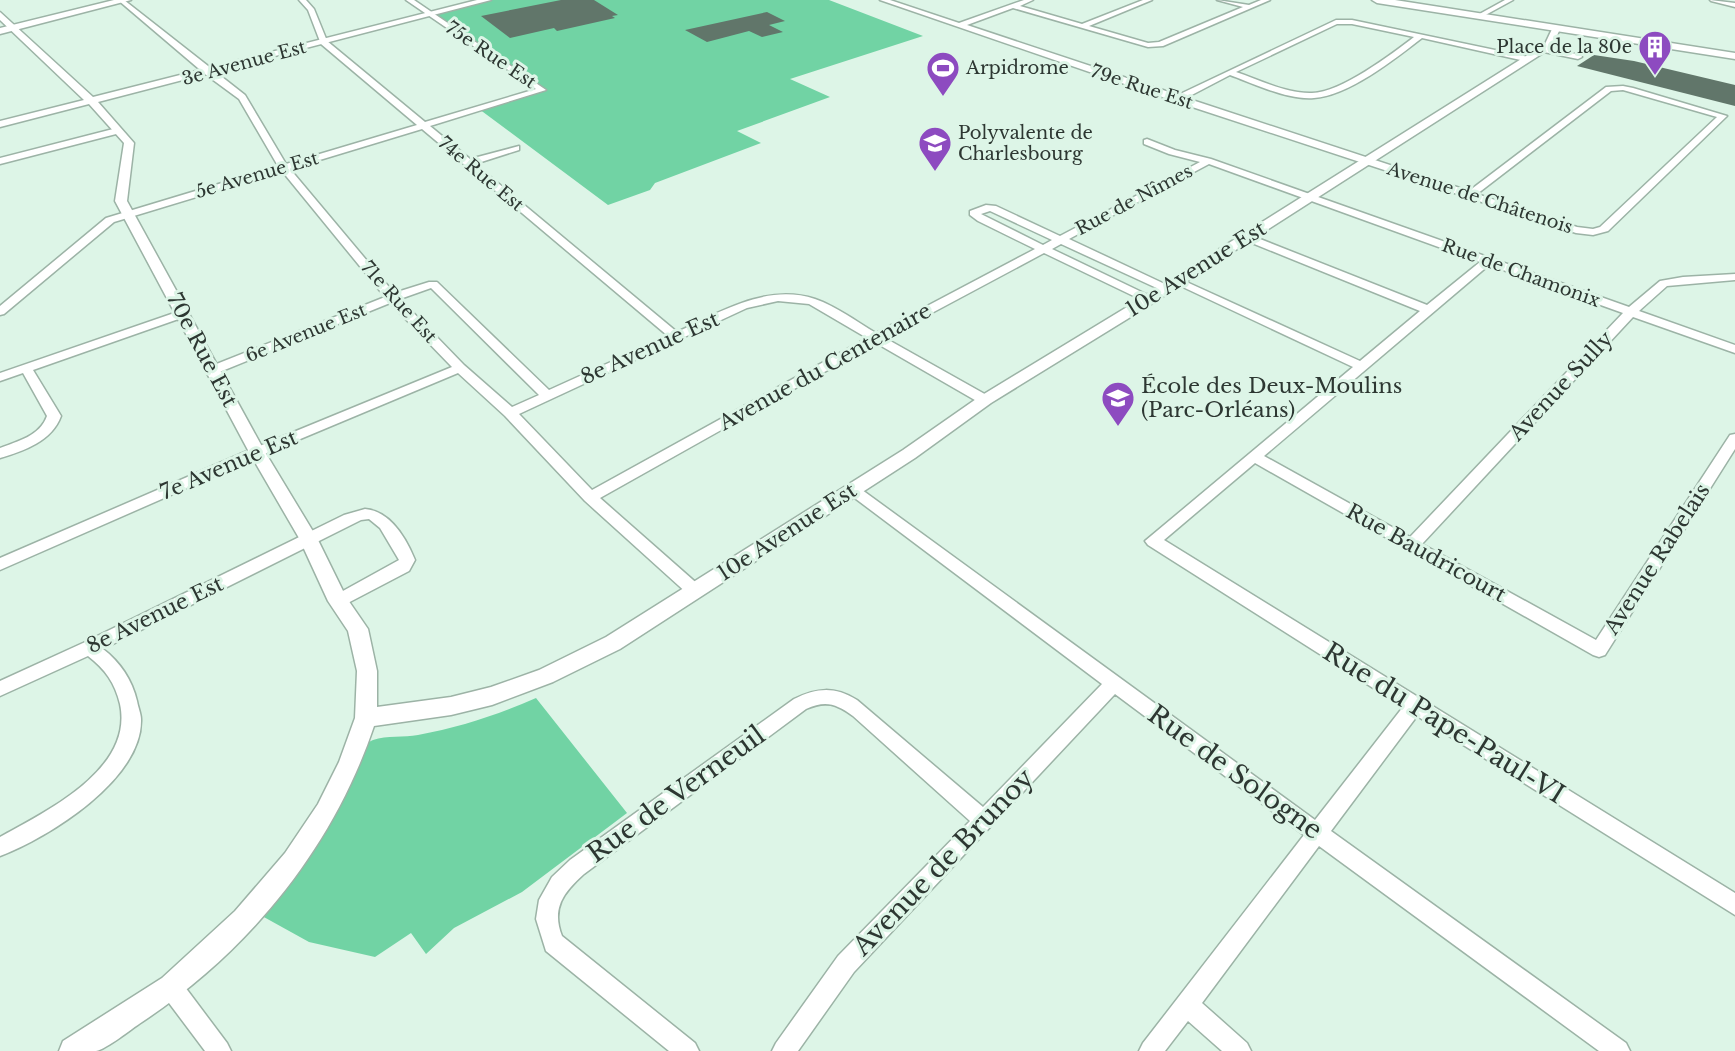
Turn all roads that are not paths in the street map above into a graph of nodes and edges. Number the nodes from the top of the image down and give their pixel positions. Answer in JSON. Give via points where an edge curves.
{"nodes":[{"id":1,"x":302,"y":0,"type":"edge"},
{"id":2,"x":409,"y":0,"type":"edge"},
{"id":3,"x":487,"y":0,"type":"edge"},
{"id":4,"x":883,"y":0,"type":"edge"},
{"id":5,"x":907,"y":0,"type":"edge"},
{"id":6,"x":1030,"y":0,"type":"edge"},
{"id":7,"x":1149,"y":0,"type":"edge"},
{"id":8,"x":1220,"y":0,"type":"edge"},
{"id":9,"x":1267,"y":0,"type":"edge"},
{"id":10,"x":1377,"y":0,"type":"edge"},
{"id":11,"x":1510,"y":0,"type":"edge"},
{"id":12,"x":1713,"y":0,"type":"edge"},
{"id":13,"x":123,"y":1,"type":"edge"},
{"id":14,"x":106,"y":2,"type":"edge"},
{"id":15,"x":894,"y":4,"type":"junction"},
{"id":16,"x":1735,"y":5,"type":"edge"},
{"id":17,"x":1013,"y":6,"type":"junction"},
{"id":18,"x":1250,"y":7,"type":"junction"},
{"id":19,"x":0,"y":15,"type":"edge"},
{"id":20,"x":431,"y":15,"type":"junction"},
{"id":21,"x":1478,"y":17,"type":"junction"},
{"id":22,"x":958,"y":26,"type":"junction"},
{"id":23,"x":1082,"y":26,"type":"junction"},
{"id":24,"x":5,"y":27,"type":"edge"},
{"id":25,"x":1556,"y":29,"type":"junction"},
{"id":26,"x":1420,"y":36,"type":"junction"},
{"id":27,"x":324,"y":42,"type":"junction"},
{"id":28,"x":1542,"y":49,"type":"junction"},
{"id":29,"x":1735,"y":56,"type":"edge"},
{"id":30,"x":1578,"y":57,"type":"dead end"},
{"id":31,"x":1525,"y":59,"type":"junction"},
{"id":32,"x":208,"y":72,"type":"junction"},
{"id":33,"x":1229,"y":72,"type":"junction"},
{"id":34,"x":542,"y":90,"type":"joint"},
{"id":35,"x":1177,"y":99,"type":"junction"},
{"id":36,"x":92,"y":102,"type":"junction"},
{"id":37,"x":0,"y":124,"type":"edge"},
{"id":38,"x":424,"y":126,"type":"junction"},
{"id":39,"x":117,"y":131,"type":"junction"},
{"id":40,"x":1147,"y":142,"type":"dead end"},
{"id":41,"x":516,"y":148,"type":"dead end"},
{"id":42,"x":1368,"y":160,"type":"junction"},
{"id":43,"x":0,"y":161,"type":"edge"},
{"id":44,"x":1208,"y":161,"type":"junction"},
{"id":45,"x":467,"y":163,"type":"junction"},
{"id":46,"x":283,"y":167,"type":"junction"},
{"id":47,"x":1470,"y":195,"type":"junction"},
{"id":48,"x":1308,"y":198,"type":"junction"},
{"id":49,"x":129,"y":212,"type":"junction"},
{"id":50,"x":1246,"y":237,"type":"junction"},
{"id":51,"x":1060,"y":239,"type":"junction"},
{"id":52,"x":1043,"y":249,"type":"junction"},
{"id":53,"x":1487,"y":261,"type":"junction"},
{"id":54,"x":1735,"y":277,"type":"edge"},
{"id":55,"x":433,"y":284,"type":"joint"},
{"id":56,"x":1171,"y":284,"type":"junction"},
{"id":57,"x":392,"y":298,"type":"junction"},
{"id":58,"x":1148,"y":299,"type":"junction"},
{"id":59,"x":1428,"y":310,"type":"junction"},
{"id":60,"x":0,"y":312,"type":"edge"},
{"id":61,"x":1631,"y":312,"type":"junction"},
{"id":62,"x":183,"y":314,"type":"junction"},
{"id":63,"x":675,"y":336,"type":"junction"},
{"id":64,"x":876,"y":338,"type":"junction"},
{"id":65,"x":1735,"y":349,"type":"edge"},
{"id":66,"x":1362,"y":366,"type":"junction"},
{"id":67,"x":460,"y":368,"type":"junction"},
{"id":68,"x":26,"y":369,"type":"junction"},
{"id":69,"x":213,"y":370,"type":"junction"},
{"id":70,"x":0,"y":377,"type":"edge"},
{"id":71,"x":546,"y":394,"type":"junction"},
{"id":72,"x":985,"y":400,"type":"junction"},
{"id":73,"x":510,"y":413,"type":"junction"},
{"id":74,"x":1735,"y":438,"type":"edge"},
{"id":75,"x":257,"y":452,"type":"junction"},
{"id":76,"x":0,"y":453,"type":"edge"},
{"id":77,"x":1254,"y":456,"type":"junction"},
{"id":78,"x":853,"y":490,"type":"junction"},
{"id":79,"x":590,"y":497,"type":"junction"},
{"id":80,"x":308,"y":538,"type":"junction"},
{"id":81,"x":1412,"y":545,"type":"junction"},
{"id":82,"x":0,"y":564,"type":"edge"},
{"id":83,"x":695,"y":591,"type":"junction"},
{"id":84,"x":338,"y":601,"type":"junction"},
{"id":85,"x":89,"y":648,"type":"junction"},
{"id":86,"x":1599,"y":650,"type":"joint"},
{"id":87,"x":1114,"y":683,"type":"junction"},
{"id":88,"x":0,"y":689,"type":"edge"},
{"id":89,"x":1415,"y":705,"type":"junction"},
{"id":90,"x":366,"y":718,"type":"junction"},
{"id":91,"x":983,"y":820,"type":"junction"},
{"id":92,"x":1317,"y":833,"type":"junction"},
{"id":93,"x":0,"y":847,"type":"edge"},
{"id":94,"x":1735,"y":905,"type":"edge"},
{"id":95,"x":171,"y":987,"type":"junction"},
{"id":96,"x":1186,"y":1004,"type":"junction"},
{"id":97,"x":73,"y":1051,"type":"edge"},
{"id":98,"x":219,"y":1051,"type":"edge"},
{"id":99,"x":687,"y":1051,"type":"edge"},
{"id":100,"x":784,"y":1051,"type":"edge"},
{"id":101,"x":1151,"y":1051,"type":"edge"},
{"id":102,"x":1239,"y":1051,"type":"edge"},
{"id":103,"x":1618,"y":1051,"type":"edge"}],
"edges":[{"from":1,"to":27,"type":"street","name":"74e Rue Est","via":[[311,9]]},
{"from":2,"to":20,"type":"street","name":"75e Rue Est"},
{"from":3,"to":20,"type":"street","name":"3e Avenue Est"},
{"from":4,"to":15,"type":"street","name":"79e Rue Est"},
{"from":5,"to":15,"type":"street"},
{"from":6,"to":17,"type":"street"},
{"from":7,"to":23,"type":"street"},
{"from":8,"to":18,"type":"street"},
{"from":9,"to":18,"type":"street"},
{"from":10,"to":21,"type":"main road"},
{"from":11,"to":21,"type":"street"},
{"from":12,"to":16,"type":"street"},
{"from":13,"to":14,"type":"main road"},
{"from":13,"to":32,"type":"street","name":"71e Rue Est"},
{"from":14,"to":24,"type":"main road"},
{"from":15,"to":22,"type":"street","name":"79e Rue Est"},
{"from":17,"to":22,"type":"street"},
{"from":17,"to":23,"type":"street"},
{"from":18,"to":23,"type":"street","via":[[1154,45]]},
{"from":19,"to":24,"type":"street","name":"70e Rue Est"},
{"from":20,"to":27,"type":"street","name":"3e Avenue Est"},
{"from":20,"to":34,"type":"street","name":"75e Rue Est"},
{"from":21,"to":25,"type":"main road"},
{"from":22,"to":35,"type":"street","name":"79e Rue Est"},
{"from":24,"to":36,"type":"street","name":"70e Rue Est"},
{"from":25,"to":28,"type":"street","name":"10e Avenue Est"},
{"from":25,"to":29,"type":"main road"},
{"from":26,"to":31,"type":"street"},
{"from":26,"to":33,"type":"street","via":[[1336,22]]},
{"from":26,"to":33,"type":"street","via":[[1399,54],[1321,96],[1300,94]]},
{"from":27,"to":32,"type":"street","name":"3e Avenue Est"},
{"from":27,"to":38,"type":"street","name":"74e Rue Est"},
{"from":28,"to":30,"type":"street"},
{"from":28,"to":31,"type":"street","name":"10e Avenue Est"},
{"from":31,"to":42,"type":"street","name":"10e Avenue Est"},
{"from":32,"to":36,"type":"street","name":"3e Avenue Est"},
{"from":32,"to":46,"type":"street","name":"71e Rue Est","via":[[242,97]]},
{"from":33,"to":35,"type":"street"},
{"from":34,"to":38,"type":"street","name":"5e Avenue Est"},
{"from":35,"to":42,"type":"street","name":"79e Rue Est"},
{"from":36,"to":37,"type":"street","name":"3e Avenue Est"},
{"from":36,"to":39,"type":"street","name":"70e Rue Est"},
{"from":38,"to":45,"type":"street","name":"74e Rue Est"},
{"from":38,"to":46,"type":"street","name":"5e Avenue Est"},
{"from":39,"to":43,"type":"street"},
{"from":39,"to":49,"type":"street","name":"70e Rue Est","via":[[129,144],[120,189],[121,201]]},
{"from":40,"to":44,"type":"street","name":"Rue de Nîmes"},
{"from":41,"to":45,"type":"street"},
{"from":42,"to":47,"type":"street","name":"Avenue de Châtenois"},
{"from":42,"to":48,"type":"street","name":"10e Avenue Est"},
{"from":44,"to":48,"type":"street","name":"Rue de Nîmes"},
{"from":44,"to":51,"type":"street","name":"Rue de Nîmes"},
{"from":45,"to":63,"type":"street","name":"74e Rue Est"},
{"from":46,"to":49,"type":"street","name":"5e Avenue Est"},
{"from":46,"to":57,"type":"street","name":"71e Rue Est"},
{"from":47,"to":47,"type":"street","name":"Avenue de Châtenois","via":[[1576,230],[1599,231],[1723,116],[1623,88],[1609,89]]},
{"from":48,"to":50,"type":"street","name":"10e Avenue Est"},
{"from":48,"to":53,"type":"street","name":"Rue de Chamonix"},
{"from":49,"to":60,"type":"street","name":"5e Avenue Est","via":[[97,228]]},
{"from":49,"to":62,"type":"street","name":"70e Rue Est"},
{"from":50,"to":56,"type":"street","name":"10e Avenue Est"},
{"from":50,"to":59,"type":"street"},
{"from":51,"to":52,"type":"street","name":"Avenue du Centenaire"},
{"from":51,"to":52,"type":"street","via":[[992,208],[974,213]]},
{"from":51,"to":56,"type":"street"},
{"from":52,"to":58,"type":"street"},
{"from":52,"to":64,"type":"street","name":"Avenue du Centenaire"},
{"from":53,"to":59,"type":"street"},
{"from":53,"to":61,"type":"street","name":"Rue de Chamonix"},
{"from":54,"to":61,"type":"street","name":"Avenue Sully","via":[[1664,283]]},
{"from":55,"to":57,"type":"street","name":"6e Avenue Est"},
{"from":55,"to":71,"type":"street","name":"71e Rue Est"},
{"from":56,"to":58,"type":"street","name":"10e Avenue Est"},
{"from":56,"to":66,"type":"street"},
{"from":57,"to":67,"type":"street","name":"71e Rue Est"},
{"from":57,"to":69,"type":"street","name":"6e Avenue Est"},
{"from":58,"to":72,"type":"street","name":"10e Avenue Est"},
{"from":59,"to":66,"type":"street"},
{"from":61,"to":65,"type":"street","name":"Rue de Chamonix"},
{"from":61,"to":81,"type":"street","name":"Avenue Sully"},
{"from":62,"to":68,"type":"street"},
{"from":62,"to":69,"type":"street","name":"70e Rue Est"},
{"from":63,"to":64,"type":"street","name":"8e Avenue Est","via":[[743,306],[770,297],[794,296],[813,302]]},
{"from":63,"to":71,"type":"street","name":"8e Avenue Est"},
{"from":64,"to":72,"type":"street"},
{"from":64,"to":79,"type":"street","name":"Avenue du Centenaire"},
{"from":66,"to":77,"type":"street"},
{"from":67,"to":73,"type":"street","name":"71e Rue Est"},
{"from":67,"to":75,"type":"street","name":"7e Avenue Est"},
{"from":68,"to":70,"type":"street"},
{"from":68,"to":76,"type":"street","via":[[54,416],[53,423],[39,436]]},
{"from":69,"to":75,"type":"street","name":"70e Rue Est"},
{"from":71,"to":73,"type":"street","name":"8e Avenue Est"},
{"from":72,"to":78,"type":"street","name":"10e Avenue Est"},
{"from":73,"to":79,"type":"street","name":"71e Rue Est"},
{"from":74,"to":86,"type":"street","name":"Avenue Rabelais"},
{"from":75,"to":80,"type":"street","name":"70e Rue Est"},
{"from":75,"to":82,"type":"street","name":"7e Avenue Est"},
{"from":77,"to":81,"type":"street","name":"Rue Baudricourt"},
{"from":77,"to":89,"type":"street","name":"Rue du Pape-Paul-VI","via":[[1153,541]]},
{"from":78,"to":83,"type":"street","name":"10e Avenue Est"},
{"from":78,"to":87,"type":"street","name":"Rue de Sologne"},
{"from":79,"to":83,"type":"street","name":"71e Rue Est"},
{"from":80,"to":84,"type":"street","name":"70e Rue Est"},
{"from":80,"to":84,"type":"street","name":"8e Avenue Est","via":[[364,513],[376,514],[405,554],[403,567]]},
{"from":80,"to":85,"type":"street","name":"8e Avenue Est"},
{"from":81,"to":86,"type":"street","name":"Rue Baudricourt"},
{"from":83,"to":90,"type":"street","name":"10e Avenue Est","via":[[614,643],[546,676],[451,706]]},
{"from":84,"to":90,"type":"street","name":"70e Rue Est","via":[[358,629],[367,671]]},
{"from":85,"to":88,"type":"street","name":"8e Avenue Est"},
{"from":85,"to":93,"type":"street","via":[[113,665],[131,705],[133,721],[127,742],[118,762],[95,788],[48,821]]},
{"from":87,"to":91,"type":"street","name":"Avenue de Brunoy"},
{"from":87,"to":92,"type":"street","name":"Rue de Sologne"},
{"from":89,"to":92,"type":"street"},
{"from":89,"to":94,"type":"street","name":"Rue du Pape-Paul-VI"},
{"from":90,"to":95,"type":"street","via":[[350,764],[326,813],[294,861],[244,920]]},
{"from":91,"to":99,"type":"street","name":"Rue de Verneuil","via":[[859,711],[831,694],[800,704],[578,867],[557,884],[547,903],[546,925],[554,943]]},
{"from":91,"to":100,"type":"street","name":"Avenue de Brunoy","via":[[846,964]]},
{"from":92,"to":96,"type":"street"},
{"from":92,"to":103,"type":"street","name":"Rue de Sologne"},
{"from":95,"to":97,"type":"street"},
{"from":95,"to":98,"type":"street"},
{"from":96,"to":101,"type":"street"},
{"from":96,"to":102,"type":"street"}]}
